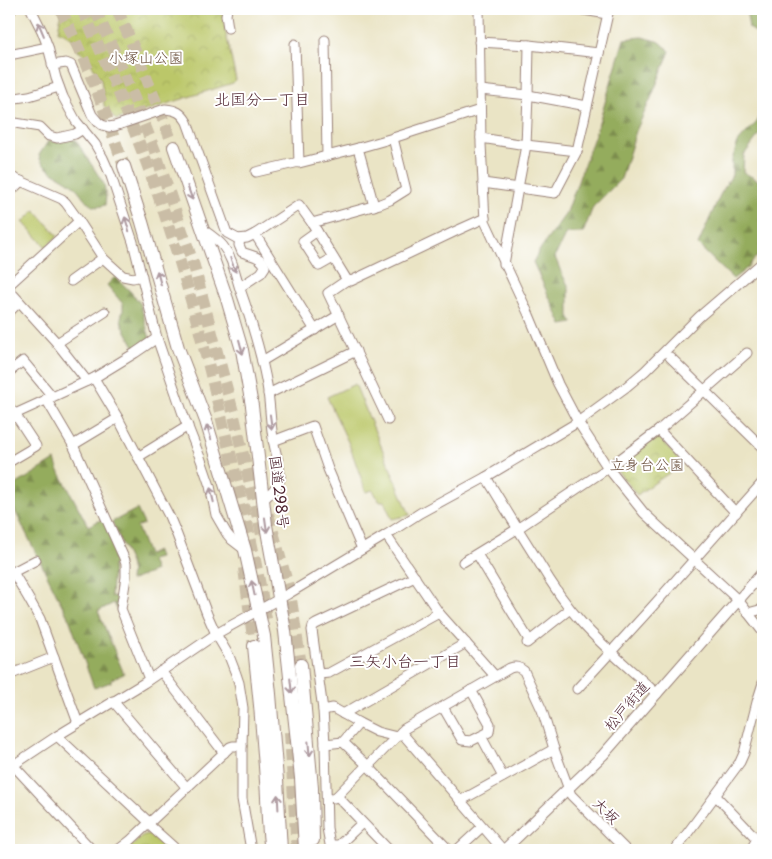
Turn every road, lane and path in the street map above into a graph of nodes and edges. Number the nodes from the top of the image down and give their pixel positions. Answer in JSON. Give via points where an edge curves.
{"nodes":[{"id":1,"x":12,"y":9,"type":"edge"},
{"id":2,"x":31,"y":9,"type":"edge"},
{"id":3,"x":227,"y":9,"type":"edge"},
{"id":4,"x":479,"y":9,"type":"edge"},
{"id":5,"x":578,"y":9,"type":"edge"},
{"id":6,"x":608,"y":11,"type":"edge"},
{"id":7,"x":9,"y":14,"type":"edge"},
{"id":8,"x":228,"y":28,"type":"dead end"},
{"id":9,"x":325,"y":40,"type":"dead end"},
{"id":10,"x":479,"y":42,"type":"junction"},
{"id":11,"x":295,"y":44,"type":"dead end"},
{"id":12,"x":529,"y":45,"type":"junction"},
{"id":13,"x":48,"y":47,"type":"junction"},
{"id":14,"x":599,"y":53,"type":"junction"},
{"id":15,"x":9,"y":55,"type":"edge"},
{"id":16,"x":52,"y":65,"type":"junction"},
{"id":17,"x":59,"y":87,"type":"junction"},
{"id":18,"x":480,"y":90,"type":"junction"},
{"id":19,"x":528,"y":95,"type":"junction"},
{"id":20,"x":9,"y":99,"type":"edge"},
{"id":21,"x":587,"y":106,"type":"junction"},
{"id":22,"x":480,"y":110,"type":"junction"},
{"id":23,"x":9,"y":122,"type":"edge"},
{"id":24,"x":83,"y":129,"type":"junction"},
{"id":25,"x":393,"y":138,"type":"junction"},
{"id":26,"x":481,"y":138,"type":"junction"},
{"id":27,"x":526,"y":145,"type":"junction"},
{"id":28,"x":174,"y":147,"type":"tunnel mouth"},
{"id":29,"x":358,"y":148,"type":"junction"},
{"id":30,"x":577,"y":151,"type":"junction"},
{"id":31,"x":327,"y":156,"type":"junction"},
{"id":32,"x":299,"y":162,"type":"junction"},
{"id":33,"x":124,"y":166,"type":"tunnel mouth"},
{"id":34,"x":256,"y":172,"type":"dead end"},
{"id":35,"x":9,"y":176,"type":"edge"},
{"id":36,"x":21,"y":181,"type":"junction"},
{"id":37,"x":483,"y":183,"type":"junction"},
{"id":38,"x":518,"y":187,"type":"junction"},
{"id":39,"x":9,"y":192,"type":"edge"},
{"id":40,"x":374,"y":206,"type":"junction"},
{"id":41,"x":485,"y":218,"type":"junction"},
{"id":42,"x":79,"y":221,"type":"junction"},
{"id":43,"x":315,"y":227,"type":"junction"},
{"id":44,"x":202,"y":229,"type":"junction"},
{"id":45,"x":255,"y":234,"type":"junction"},
{"id":46,"x":240,"y":239,"type":"junction"},
{"id":47,"x":103,"y":258,"type":"junction"},
{"id":48,"x":333,"y":258,"type":"junction"},
{"id":49,"x":763,"y":262,"type":"edge"},
{"id":50,"x":504,"y":264,"type":"junction"},
{"id":51,"x":142,"y":276,"type":"junction"},
{"id":52,"x":347,"y":280,"type":"junction"},
{"id":53,"x":71,"y":281,"type":"dead end"},
{"id":54,"x":9,"y":285,"type":"edge"},
{"id":55,"x":240,"y":287,"type":"junction"},
{"id":56,"x":9,"y":290,"type":"edge"},
{"id":57,"x":19,"y":302,"type":"junction"},
{"id":58,"x":9,"y":312,"type":"edge"},
{"id":59,"x":106,"y":312,"type":"dead end"},
{"id":60,"x":339,"y":315,"type":"junction"},
{"id":61,"x":315,"y":330,"type":"junction"},
{"id":62,"x":157,"y":338,"type":"junction"},
{"id":63,"x":56,"y":343,"type":"junction"},
{"id":64,"x":356,"y":351,"type":"junction"},
{"id":65,"x":748,"y":353,"type":"dead end"},
{"id":66,"x":670,"y":357,"type":"dead end"},
{"id":67,"x":262,"y":361,"type":"junction"},
{"id":68,"x":9,"y":372,"type":"edge"},
{"id":69,"x":90,"y":379,"type":"junction"},
{"id":70,"x":705,"y":391,"type":"junction"},
{"id":71,"x":268,"y":394,"type":"junction"},
{"id":72,"x":49,"y":398,"type":"junction"},
{"id":73,"x":12,"y":410,"type":"edge"},
{"id":74,"x":118,"y":418,"type":"junction"},
{"id":75,"x":388,"y":420,"type":"dead end"},
{"id":76,"x":578,"y":422,"type":"junction"},
{"id":77,"x":188,"y":426,"type":"junction"},
{"id":78,"x":659,"y":430,"type":"junction"},
{"id":79,"x":273,"y":441,"type":"junction"},
{"id":80,"x":72,"y":445,"type":"junction"},
{"id":81,"x":763,"y":448,"type":"edge"},
{"id":82,"x":138,"y":457,"type":"junction"},
{"id":83,"x":9,"y":462,"type":"edge"},
{"id":84,"x":608,"y":468,"type":"junction"},
{"id":85,"x":486,"y":477,"type":"junction"},
{"id":86,"x":763,"y":482,"type":"edge"},
{"id":87,"x":263,"y":500,"type":"junction"},
{"id":88,"x":736,"y":514,"type":"junction"},
{"id":89,"x":517,"y":529,"type":"junction"},
{"id":90,"x":386,"y":535,"type":"junction"},
{"id":91,"x":362,"y":549,"type":"junction"},
{"id":92,"x":245,"y":550,"type":"junction"},
{"id":93,"x":477,"y":554,"type":"junction"},
{"id":94,"x":694,"y":559,"type":"junction"},
{"id":95,"x":36,"y":560,"type":"dead end"},
{"id":96,"x":463,"y":562,"type":"dead end"},
{"id":97,"x":763,"y":572,"type":"edge"},
{"id":98,"x":415,"y":577,"type":"junction"},
{"id":99,"x":279,"y":599,"type":"junction"},
{"id":100,"x":738,"y":600,"type":"junction"},
{"id":101,"x":570,"y":609,"type":"junction"},
{"id":102,"x":258,"y":610,"type":"junction"},
{"id":103,"x":763,"y":610,"type":"edge"},
{"id":104,"x":439,"y":613,"type":"junction"},
{"id":105,"x":748,"y":613,"type":"junction"},
{"id":106,"x":763,"y":632,"type":"edge"},
{"id":107,"x":216,"y":634,"type":"junction"},
{"id":108,"x":466,"y":643,"type":"junction"},
{"id":109,"x":254,"y":646,"type":"tunnel mouth"},
{"id":110,"x":611,"y":653,"type":"junction"},
{"id":111,"x":54,"y":657,"type":"junction"},
{"id":112,"x":301,"y":665,"type":"tunnel mouth"},
{"id":113,"x":161,"y":671,"type":"junction"},
{"id":114,"x":319,"y":674,"type":"junction"},
{"id":115,"x":9,"y":676,"type":"edge"},
{"id":116,"x":494,"y":676,"type":"junction"},
{"id":117,"x":149,"y":679,"type":"junction"},
{"id":118,"x":763,"y":683,"type":"edge"},
{"id":119,"x":471,"y":690,"type":"junction"},
{"id":120,"x":577,"y":690,"type":"dead end"},
{"id":121,"x":657,"y":694,"type":"junction"},
{"id":122,"x":113,"y":701,"type":"junction"},
{"id":123,"x":443,"y":707,"type":"junction"},
{"id":124,"x":323,"y":710,"type":"junction"},
{"id":125,"x":343,"y":714,"type":"junction"},
{"id":126,"x":78,"y":723,"type":"junction"},
{"id":127,"x":359,"y":724,"type":"junction"},
{"id":128,"x":399,"y":735,"type":"junction"},
{"id":129,"x":58,"y":736,"type":"junction"},
{"id":130,"x":481,"y":736,"type":"junction"},
{"id":131,"x":343,"y":742,"type":"junction"},
{"id":132,"x":325,"y":744,"type":"junction"},
{"id":133,"x":242,"y":746,"type":"junction"},
{"id":134,"x":554,"y":749,"type":"junction"},
{"id":135,"x":224,"y":753,"type":"junction"},
{"id":136,"x":368,"y":765,"type":"junction"},
{"id":137,"x":11,"y":767,"type":"edge"},
{"id":138,"x":503,"y":777,"type":"junction"},
{"id":139,"x":187,"y":788,"type":"junction"},
{"id":140,"x":568,"y":789,"type":"junction"},
{"id":141,"x":337,"y":796,"type":"junction"},
{"id":142,"x":716,"y":796,"type":"junction"},
{"id":143,"x":326,"y":798,"type":"junction"},
{"id":144,"x":460,"y":801,"type":"junction"},
{"id":145,"x":362,"y":823,"type":"junction"},
{"id":146,"x":149,"y":824,"type":"junction"},
{"id":147,"x":482,"y":827,"type":"junction"},
{"id":148,"x":9,"y":846,"type":"edge"},
{"id":149,"x":753,"y":846,"type":"dead end"},
{"id":150,"x":331,"y":847,"type":"edge"},
{"id":151,"x":386,"y":849,"type":"edge"},
{"id":152,"x":12,"y":850,"type":"edge"},
{"id":153,"x":92,"y":850,"type":"edge"},
{"id":154,"x":118,"y":850,"type":"edge"},
{"id":155,"x":177,"y":850,"type":"edge"},
{"id":156,"x":252,"y":850,"type":"edge"},
{"id":157,"x":271,"y":850,"type":"edge"},
{"id":158,"x":281,"y":850,"type":"edge"},
{"id":159,"x":305,"y":850,"type":"edge"},
{"id":160,"x":313,"y":850,"type":"edge"},
{"id":161,"x":449,"y":850,"type":"edge"},
{"id":162,"x":456,"y":850,"type":"edge"},
{"id":163,"x":503,"y":850,"type":"edge"},
{"id":164,"x":626,"y":850,"type":"edge"},
{"id":165,"x":675,"y":850,"type":"edge"}],
"edges":[{"from":1,"to":7,"type":"street"},
{"from":13,"to":2,"type":"street","one_way":true},
{"from":3,"to":8,"type":"street"},
{"from":4,"to":10,"type":"street"},
{"from":5,"to":6,"type":"street"},
{"from":6,"to":14,"type":"street"},
{"from":9,"to":31,"type":"street"},
{"from":10,"to":12,"type":"street"},
{"from":10,"to":18,"type":"street"},
{"from":11,"to":32,"type":"street"},
{"from":12,"to":14,"type":"street"},
{"from":12,"to":19,"type":"street"},
{"from":13,"to":15,"type":"street"},
{"from":13,"to":16,"type":"street"},
{"from":14,"to":21,"type":"street"},
{"from":16,"to":17,"type":"street"},
{"from":16,"to":46,"type":"street","via":[[71,65],[92,114],[105,126],[115,126],[165,109],[180,112],[187,122],[225,228]]},
{"from":17,"to":20,"type":"street"},
{"from":17,"to":24,"type":"street"},
{"from":18,"to":19,"type":"street"},
{"from":18,"to":22,"type":"street"},
{"from":19,"to":21,"type":"street"},
{"from":19,"to":27,"type":"street"},
{"from":21,"to":30,"type":"street"},
{"from":22,"to":25,"type":"street"},
{"from":22,"to":26,"type":"street"},
{"from":23,"to":24,"type":"street","via":[[40,127],[49,136],[57,138]]},
{"from":51,"to":24,"type":"street","one_way":true,"via":[[111,176],[95,144]]},
{"from":25,"to":29,"type":"street"},
{"from":25,"to":40,"type":"street","via":[[406,190]]},
{"from":26,"to":27,"type":"street"},
{"from":26,"to":37,"type":"street"},
{"from":27,"to":30,"type":"street"},
{"from":27,"to":38,"type":"street"},
{"from":28,"to":44,"type":"highway","name":"国道298号","one_way":true},
{"from":29,"to":31,"type":"street"},
{"from":29,"to":40,"type":"street"},
{"from":30,"to":38,"type":"street","via":[[554,193]]},
{"from":31,"to":32,"type":"street"},
{"from":32,"to":34,"type":"street"},
{"from":92,"to":33,"type":"highway","one_way":true,"via":[[206,421],[178,348]]},
{"from":35,"to":36,"type":"street"},
{"from":36,"to":39,"type":"street"},
{"from":36,"to":42,"type":"street","via":[[62,199]]},
{"from":37,"to":38,"type":"street"},
{"from":37,"to":41,"type":"street"},
{"from":38,"to":50,"type":"street"},
{"from":40,"to":43,"type":"street"},
{"from":41,"to":50,"type":"street"},
{"from":41,"to":52,"type":"street","via":[[351,282]]},
{"from":42,"to":47,"type":"street"},
{"from":42,"to":54,"type":"street"},
{"from":43,"to":45,"type":"street","via":[[299,206]]},
{"from":43,"to":48,"type":"street"},
{"from":43,"to":48,"type":"street","via":[[303,241],[319,266]]},
{"from":44,"to":55,"type":"street","one_way":true,"via":[[229,255]]},
{"from":44,"to":87,"type":"highway","name":"国道298号","one_way":true,"via":[[242,350]]},
{"from":45,"to":46,"type":"street"},
{"from":45,"to":61,"type":"street"},
{"from":46,"to":55,"type":"street","via":[[242,252],[259,258],[265,267]]},
{"from":47,"to":51,"type":"street","via":[[123,276]]},
{"from":47,"to":53,"type":"street"},
{"from":48,"to":52,"type":"street"},
{"from":49,"to":76,"type":"street","via":[[699,317],[645,371]]},
{"from":50,"to":76,"type":"street"},
{"from":51,"to":62,"type":"street"},
{"from":52,"to":60,"type":"street","via":[[328,293]]},
{"from":55,"to":67,"type":"street"},
{"from":56,"to":57,"type":"street"},
{"from":57,"to":58,"type":"street"},
{"from":57,"to":63,"type":"street"},
{"from":59,"to":63,"type":"street"},
{"from":60,"to":61,"type":"street"},
{"from":60,"to":64,"type":"street"},
{"from":61,"to":67,"type":"street"},
{"from":62,"to":69,"type":"street"},
{"from":62,"to":77,"type":"street"},
{"from":63,"to":69,"type":"street"},
{"from":64,"to":71,"type":"street"},
{"from":64,"to":75,"type":"street"},
{"from":65,"to":70,"type":"street"},
{"from":66,"to":70,"type":"street"},
{"from":67,"to":71,"type":"street"},
{"from":68,"to":72,"type":"street","via":[[22,361]]},
{"from":69,"to":72,"type":"street"},
{"from":69,"to":74,"type":"street"},
{"from":70,"to":78,"type":"street"},
{"from":70,"to":81,"type":"street"},
{"from":71,"to":79,"type":"street","one_way":true},
{"from":72,"to":73,"type":"street"},
{"from":72,"to":80,"type":"street"},
{"from":73,"to":83,"type":"street","via":[[36,446]]},
{"from":74,"to":80,"type":"street"},
{"from":74,"to":82,"type":"street"},
{"from":76,"to":84,"type":"street"},
{"from":76,"to":85,"type":"street"},
{"from":77,"to":82,"type":"street"},
{"from":92,"to":77,"type":"street","one_way":true,"via":[[232,540],[216,515],[202,460]]},
{"from":78,"to":84,"type":"street"},
{"from":78,"to":88,"type":"street"},
{"from":79,"to":87,"type":"street","via":[[280,478],[275,489]]},
{"from":79,"to":91,"type":"street","via":[[313,426]]},
{"from":80,"to":117,"type":"street","via":[[126,564],[121,609]]},
{"from":82,"to":107,"type":"street","via":[[177,535]]},
{"from":84,"to":89,"type":"street"},
{"from":84,"to":94,"type":"street","via":[[644,513]]},
{"from":85,"to":89,"type":"street"},
{"from":85,"to":90,"type":"street"},
{"from":86,"to":88,"type":"street"},
{"from":87,"to":99,"type":"highway","name":"国道298号","one_way":true},
{"from":88,"to":94,"type":"street"},
{"from":89,"to":93,"type":"street"},
{"from":89,"to":101,"type":"street"},
{"from":90,"to":91,"type":"street"},
{"from":90,"to":98,"type":"street"},
{"from":91,"to":99,"type":"street"},
{"from":102,"to":92,"type":"highway","one_way":true},
{"from":93,"to":96,"type":"street"},
{"from":93,"to":101,"type":"street","via":[[528,642]]},
{"from":94,"to":100,"type":"street"},
{"from":94,"to":110,"type":"street"},
{"from":95,"to":111,"type":"street","via":[[13,572],[40,619]]},
{"from":97,"to":100,"type":"main road","name":"松戸街道"},
{"from":98,"to":104,"type":"street"},
{"from":98,"to":114,"type":"street","via":[[313,626]]},
{"from":99,"to":102,"type":"street"},
{"from":99,"to":159,"type":"highway","name":"国道298号","one_way":true,"via":[[292,692]]},
{"from":100,"to":105,"type":"street"},
{"from":100,"to":121,"type":"main road","name":"松戸街道"},
{"from":101,"to":110,"type":"street"},
{"from":102,"to":107,"type":"street"},
{"from":158,"to":102,"type":"highway","one_way":true,"via":[[270,694]]},
{"from":103,"to":105,"type":"street"},
{"from":104,"to":108,"type":"street"},
{"from":104,"to":114,"type":"street","via":[[329,674]]},
{"from":105,"to":106,"type":"street"},
{"from":107,"to":113,"type":"street"},
{"from":107,"to":133,"type":"street","via":[[239,683],[243,708]]},
{"from":108,"to":116,"type":"street"},
{"from":108,"to":125,"type":"street"},
{"from":109,"to":157,"type":"highway"},
{"from":110,"to":120,"type":"street"},
{"from":110,"to":121,"type":"street"},
{"from":111,"to":115,"type":"street"},
{"from":111,"to":126,"type":"street"},
{"from":112,"to":160,"type":"highway","one_way":true,"via":[[312,788]]},
{"from":113,"to":117,"type":"street"},
{"from":113,"to":135,"type":"street"},
{"from":114,"to":124,"type":"street"},
{"from":116,"to":119,"type":"street"},
{"from":116,"to":134,"type":"street","via":[[515,666],[524,671],[542,710]]},
{"from":117,"to":122,"type":"street"},
{"from":118,"to":142,"type":"street","via":[[744,753]]},
{"from":119,"to":123,"type":"street"},
{"from":119,"to":130,"type":"street","via":[[490,724],[489,732]]},
{"from":121,"to":140,"type":"main road","name":"松戸街道","via":[[603,756]]},
{"from":122,"to":126,"type":"street"},
{"from":122,"to":139,"type":"street"},
{"from":123,"to":128,"type":"street"},
{"from":123,"to":130,"type":"street","via":[[462,740],[471,741]]},
{"from":124,"to":125,"type":"street","via":[[333,708]]},
{"from":124,"to":132,"type":"street"},
{"from":125,"to":127,"type":"street"},
{"from":126,"to":129,"type":"street"},
{"from":127,"to":128,"type":"street","via":[[376,732]]},
{"from":127,"to":131,"type":"street"},
{"from":128,"to":136,"type":"street"},
{"from":128,"to":144,"type":"street"},
{"from":129,"to":137,"type":"street"},
{"from":129,"to":146,"type":"street"},
{"from":130,"to":138,"type":"street"},
{"from":131,"to":132,"type":"street"},
{"from":131,"to":136,"type":"street"},
{"from":132,"to":143,"type":"street"},
{"from":133,"to":135,"type":"street","via":[[233,746]]},
{"from":133,"to":156,"type":"street","via":[[242,798]]},
{"from":134,"to":138,"type":"street"},
{"from":134,"to":140,"type":"street"},
{"from":135,"to":139,"type":"street"},
{"from":136,"to":141,"type":"street"},
{"from":136,"to":161,"type":"street"},
{"from":137,"to":153,"type":"street"},
{"from":138,"to":144,"type":"street"},
{"from":139,"to":146,"type":"street"},
{"from":140,"to":163,"type":"main road","name":"松戸街道"},
{"from":140,"to":164,"type":"street","name":"大坂"},
{"from":141,"to":143,"type":"street"},
{"from":141,"to":145,"type":"street"},
{"from":142,"to":149,"type":"street","via":[[757,839]]},
{"from":142,"to":165,"type":"street"},
{"from":143,"to":150,"type":"street"},
{"from":144,"to":147,"type":"street"},
{"from":145,"to":150,"type":"street","via":[[339,844]]},
{"from":145,"to":151,"type":"street"},
{"from":146,"to":154,"type":"street"},
{"from":146,"to":155,"type":"street"},
{"from":147,"to":162,"type":"street"},
{"from":147,"to":163,"type":"street"},
{"from":148,"to":152,"type":"street"}]}
